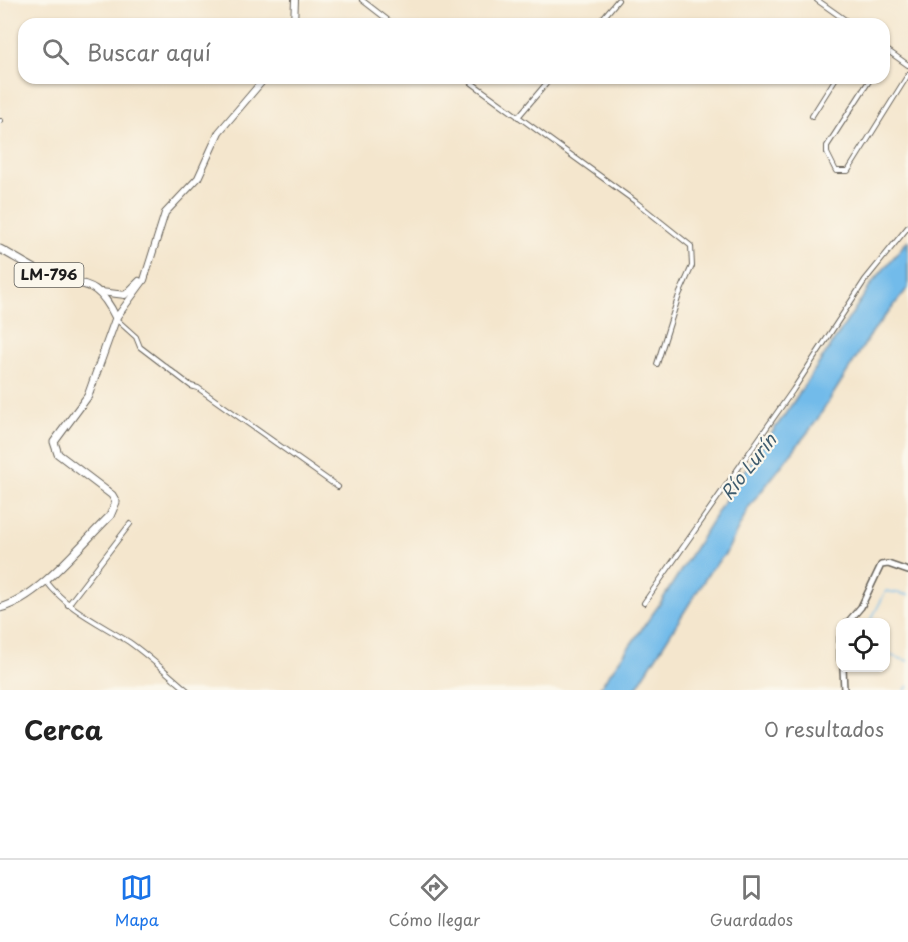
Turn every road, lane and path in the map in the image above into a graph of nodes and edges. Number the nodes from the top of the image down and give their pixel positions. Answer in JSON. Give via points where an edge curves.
{"nodes":[{"id":1,"x":295,"y":0,"type":"edge"},
{"id":2,"x":362,"y":0,"type":"edge"},
{"id":3,"x":618,"y":0,"type":"edge"},
{"id":4,"x":817,"y":0,"type":"edge"},
{"id":5,"x":294,"y":18,"type":"edge"},
{"id":6,"x":385,"y":18,"type":"edge"},
{"id":7,"x":603,"y":18,"type":"edge"},
{"id":8,"x":842,"y":18,"type":"edge"},
{"id":9,"x":890,"y":52,"type":"edge"},
{"id":10,"x":908,"y":65,"type":"edge"},
{"id":11,"x":908,"y":75,"type":"edge"},
{"id":12,"x":260,"y":84,"type":"edge"},
{"id":13,"x":473,"y":84,"type":"edge"},
{"id":14,"x":546,"y":84,"type":"edge"},
{"id":15,"x":832,"y":84,"type":"edge"},
{"id":16,"x":867,"y":84,"type":"edge"},
{"id":17,"x":812,"y":116,"type":"dead end"},
{"id":18,"x":518,"y":117,"type":"junction"},
{"id":19,"x":908,"y":227,"type":"edge"},
{"id":20,"x":0,"y":249,"type":"edge"},
{"id":21,"x":150,"y":266,"type":"junction"},
{"id":22,"x":101,"y":292,"type":"junction"},
{"id":23,"x":116,"y":318,"type":"junction"},
{"id":24,"x":657,"y":364,"type":"dead end"},
{"id":25,"x":338,"y":487,"type":"dead end"},
{"id":26,"x":130,"y":524,"type":"dead end"},
{"id":27,"x":908,"y":570,"type":"edge"},
{"id":28,"x":45,"y":580,"type":"junction"},
{"id":29,"x":644,"y":603,"type":"dead end"},
{"id":30,"x":68,"y":605,"type":"junction"},
{"id":31,"x":0,"y":609,"type":"edge"},
{"id":32,"x":851,"y":618,"type":"edge"},
{"id":33,"x":843,"y":672,"type":"edge"},
{"id":34,"x":187,"y":690,"type":"edge"},
{"id":35,"x":843,"y":690,"type":"edge"}],
"edges":[{"from":1,"to":5,"type":"main road"},
{"from":2,"to":6,"type":"street"},
{"from":3,"to":7,"type":"street"},
{"from":4,"to":8,"type":"street"},
{"from":9,"to":10,"type":"street"},
{"from":11,"to":16,"type":"street","via":[[848,171],[836,171],[827,146]]},
{"from":12,"to":21,"type":"main road","via":[[219,132],[198,178],[165,213]]},
{"from":13,"to":18,"type":"street"},
{"from":14,"to":18,"type":"street"},
{"from":15,"to":17,"type":"street"},
{"from":18,"to":24,"type":"street","via":[[691,246],[692,266]]},
{"from":19,"to":29,"type":"street","via":[[865,280]]},
{"from":20,"to":22,"type":"main road","number":"LM-796","via":[[43,273],[81,282]]},
{"from":21,"to":22,"type":"main road","number":"LM-796","via":[[125,295]]},
{"from":21,"to":23,"type":"main road"},
{"from":22,"to":23,"type":"main road","number":"LM-796"},
{"from":23,"to":25,"type":"street","via":[[136,337],[140,347],[191,387],[198,388]]},
{"from":23,"to":28,"type":"main road","via":[[88,396],[54,442],[58,454],[116,502],[110,516]]},
{"from":26,"to":30,"type":"street"},
{"from":27,"to":32,"type":"street","via":[[888,564],[881,566]]},
{"from":28,"to":30,"type":"street"},
{"from":28,"to":31,"type":"main road","via":[[20,602]]},
{"from":30,"to":34,"type":"street","via":[[131,643]]},
{"from":33,"to":35,"type":"street"}]}
